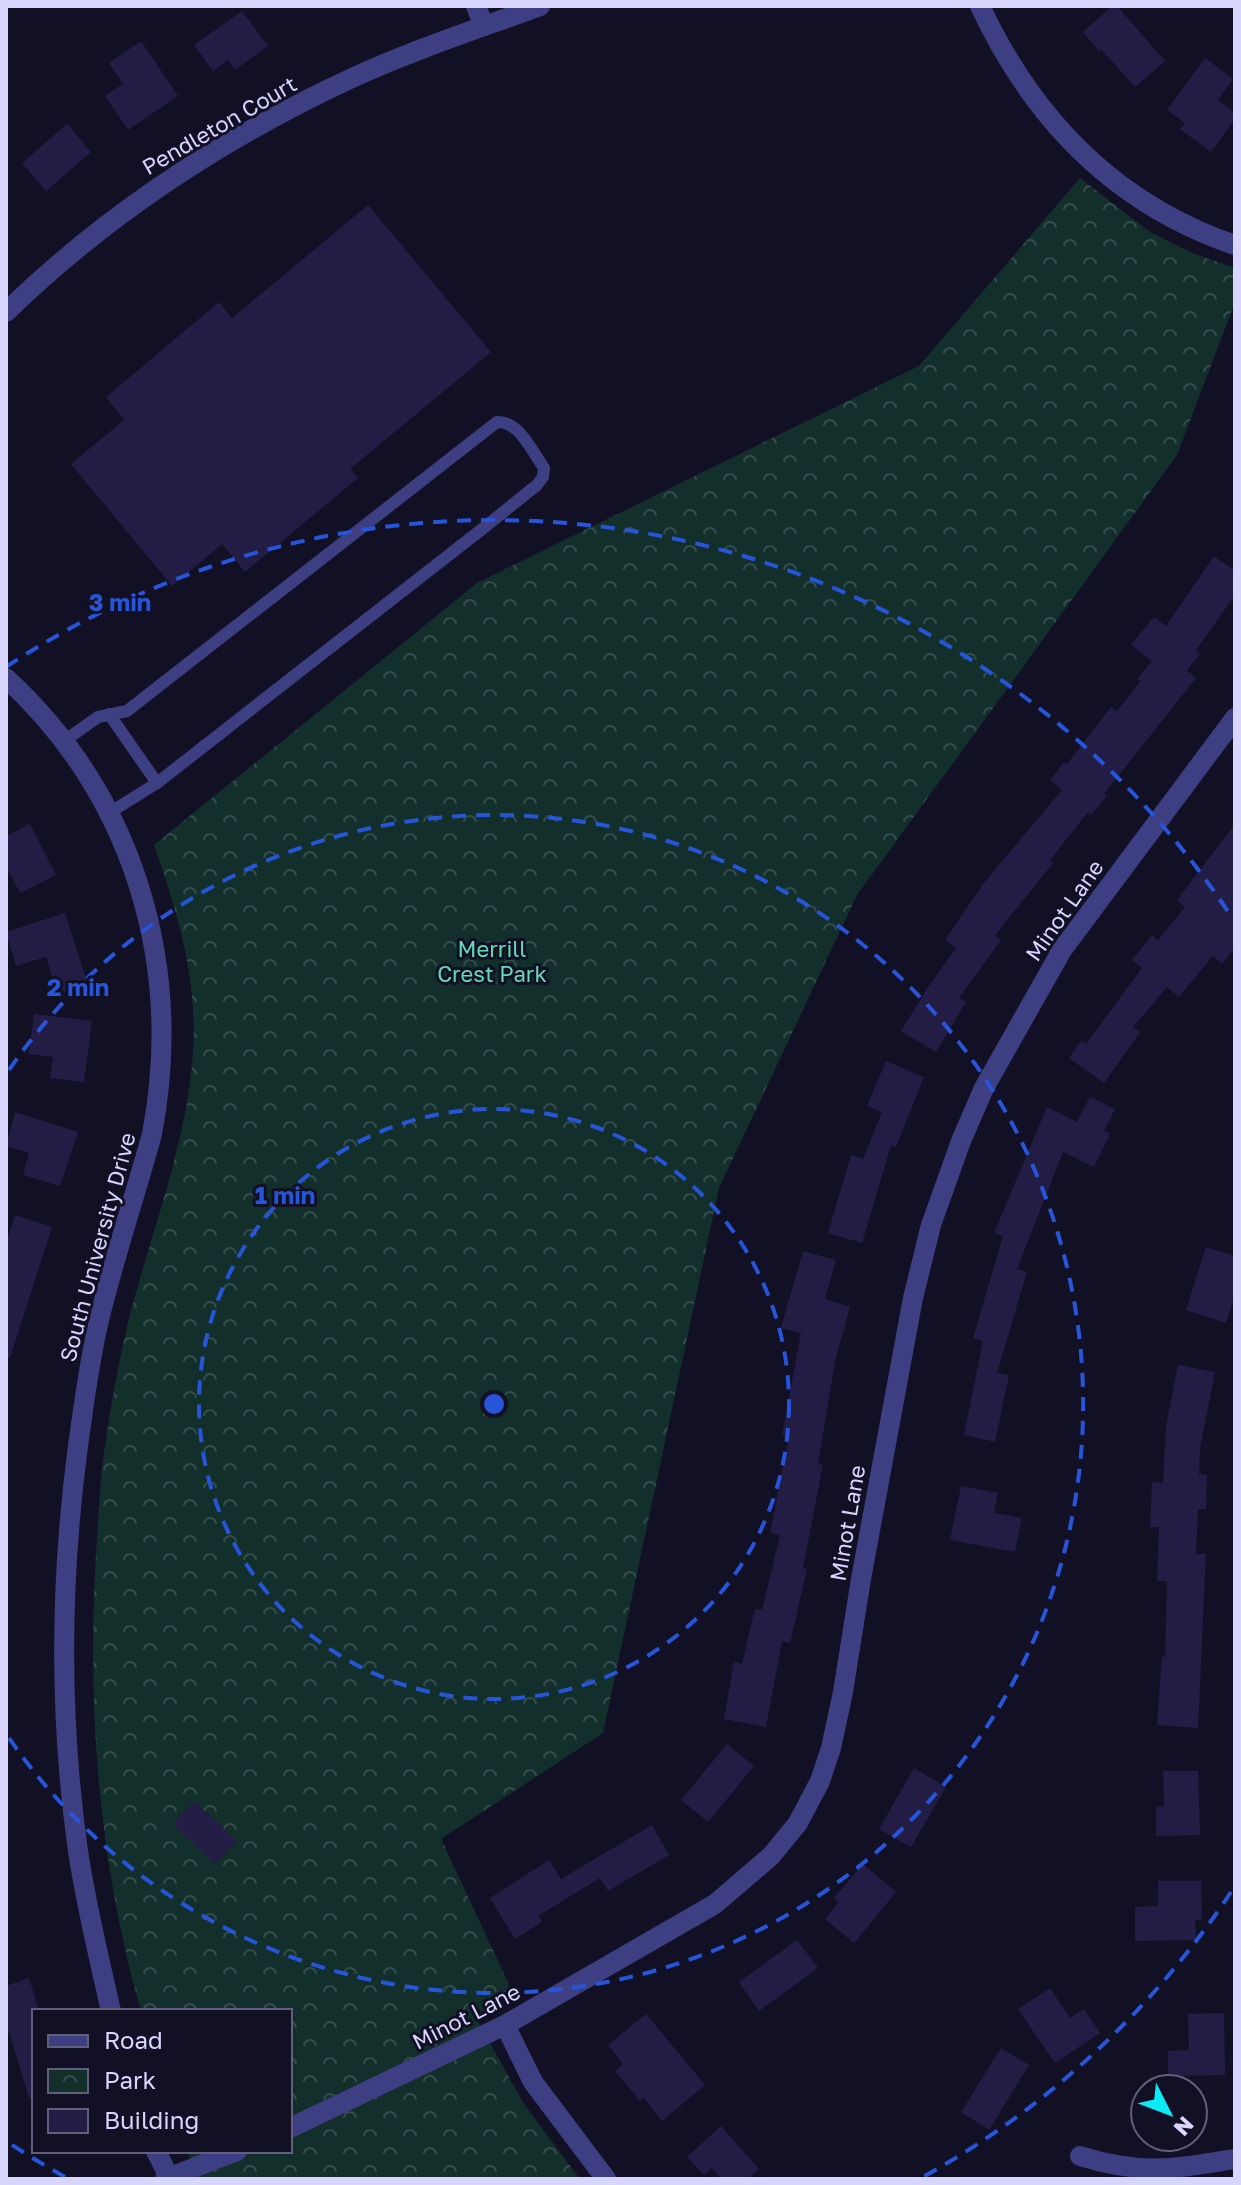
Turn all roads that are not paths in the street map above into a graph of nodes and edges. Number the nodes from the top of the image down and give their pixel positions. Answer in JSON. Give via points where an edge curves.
{"nodes":[{"id":1,"x":476,"y":6,"type":"edge"},
{"id":2,"x":540,"y":6,"type":"edge"},
{"id":3,"x":980,"y":6,"type":"edge"},
{"id":4,"x":484,"y":26,"type":"junction"},
{"id":5,"x":1235,"y":245,"type":"edge"},
{"id":6,"x":6,"y":312,"type":"edge"},
{"id":7,"x":6,"y":678,"type":"edge"},
{"id":8,"x":109,"y":714,"type":"junction"},
{"id":9,"x":1235,"y":718,"type":"edge"},
{"id":10,"x":64,"y":741,"type":"junction"},
{"id":11,"x":157,"y":783,"type":"junction"},
{"id":12,"x":109,"y":813,"type":"junction"},
{"id":13,"x":111,"y":2009,"type":"edge"},
{"id":14,"x":505,"y":2025,"type":"junction"},
{"id":15,"x":292,"y":2127,"type":"edge"},
{"id":16,"x":157,"y":2153,"type":"edge"},
{"id":17,"x":232,"y":2153,"type":"edge"},
{"id":18,"x":1080,"y":2156,"type":"dead end"},
{"id":19,"x":1235,"y":2159,"type":"edge"},
{"id":20,"x":168,"y":2178,"type":"edge"},
{"id":21,"x":606,"y":2179,"type":"edge"}],
"edges":[{"from":1,"to":4,"type":"street"},
{"from":2,"to":4,"type":"street","name":"Pendleton Court"},
{"from":3,"to":5,"type":"street","via":[[1033,99],[1079,150],[1160,210]]},
{"from":4,"to":6,"type":"street","name":"Pendleton Court","via":[[294,106],[167,180]]},
{"from":7,"to":10,"type":"street","name":"South University Drive"},
{"from":8,"to":10,"type":"lane"},
{"from":8,"to":11,"type":"lane"},
{"from":8,"to":11,"type":"lane","via":[[139,702],[497,422],[515,428],[544,468],[537,485]]},
{"from":9,"to":14,"type":"street","name":"Minot Lane","via":[[1062,950],[984,1088],[961,1141],[931,1225],[913,1298],[843,1692],[831,1748],[808,1807],[771,1856],[715,1904]]},
{"from":10,"to":12,"type":"street","name":"South University Drive"},
{"from":11,"to":12,"type":"lane"},
{"from":12,"to":13,"type":"street","name":"South University Drive","via":[[136,874],[149,922],[163,1026],[152,1134],[87,1380],[65,1569],[63,1675],[71,1791]]},
{"from":14,"to":15,"type":"street","name":"Minot Lane"},
{"from":14,"to":21,"type":"street","via":[[533,2082]]},
{"from":16,"to":20,"type":"street"},
{"from":17,"to":20,"type":"street"},
{"from":18,"to":19,"type":"street","via":[[1147,2170]]}]}
